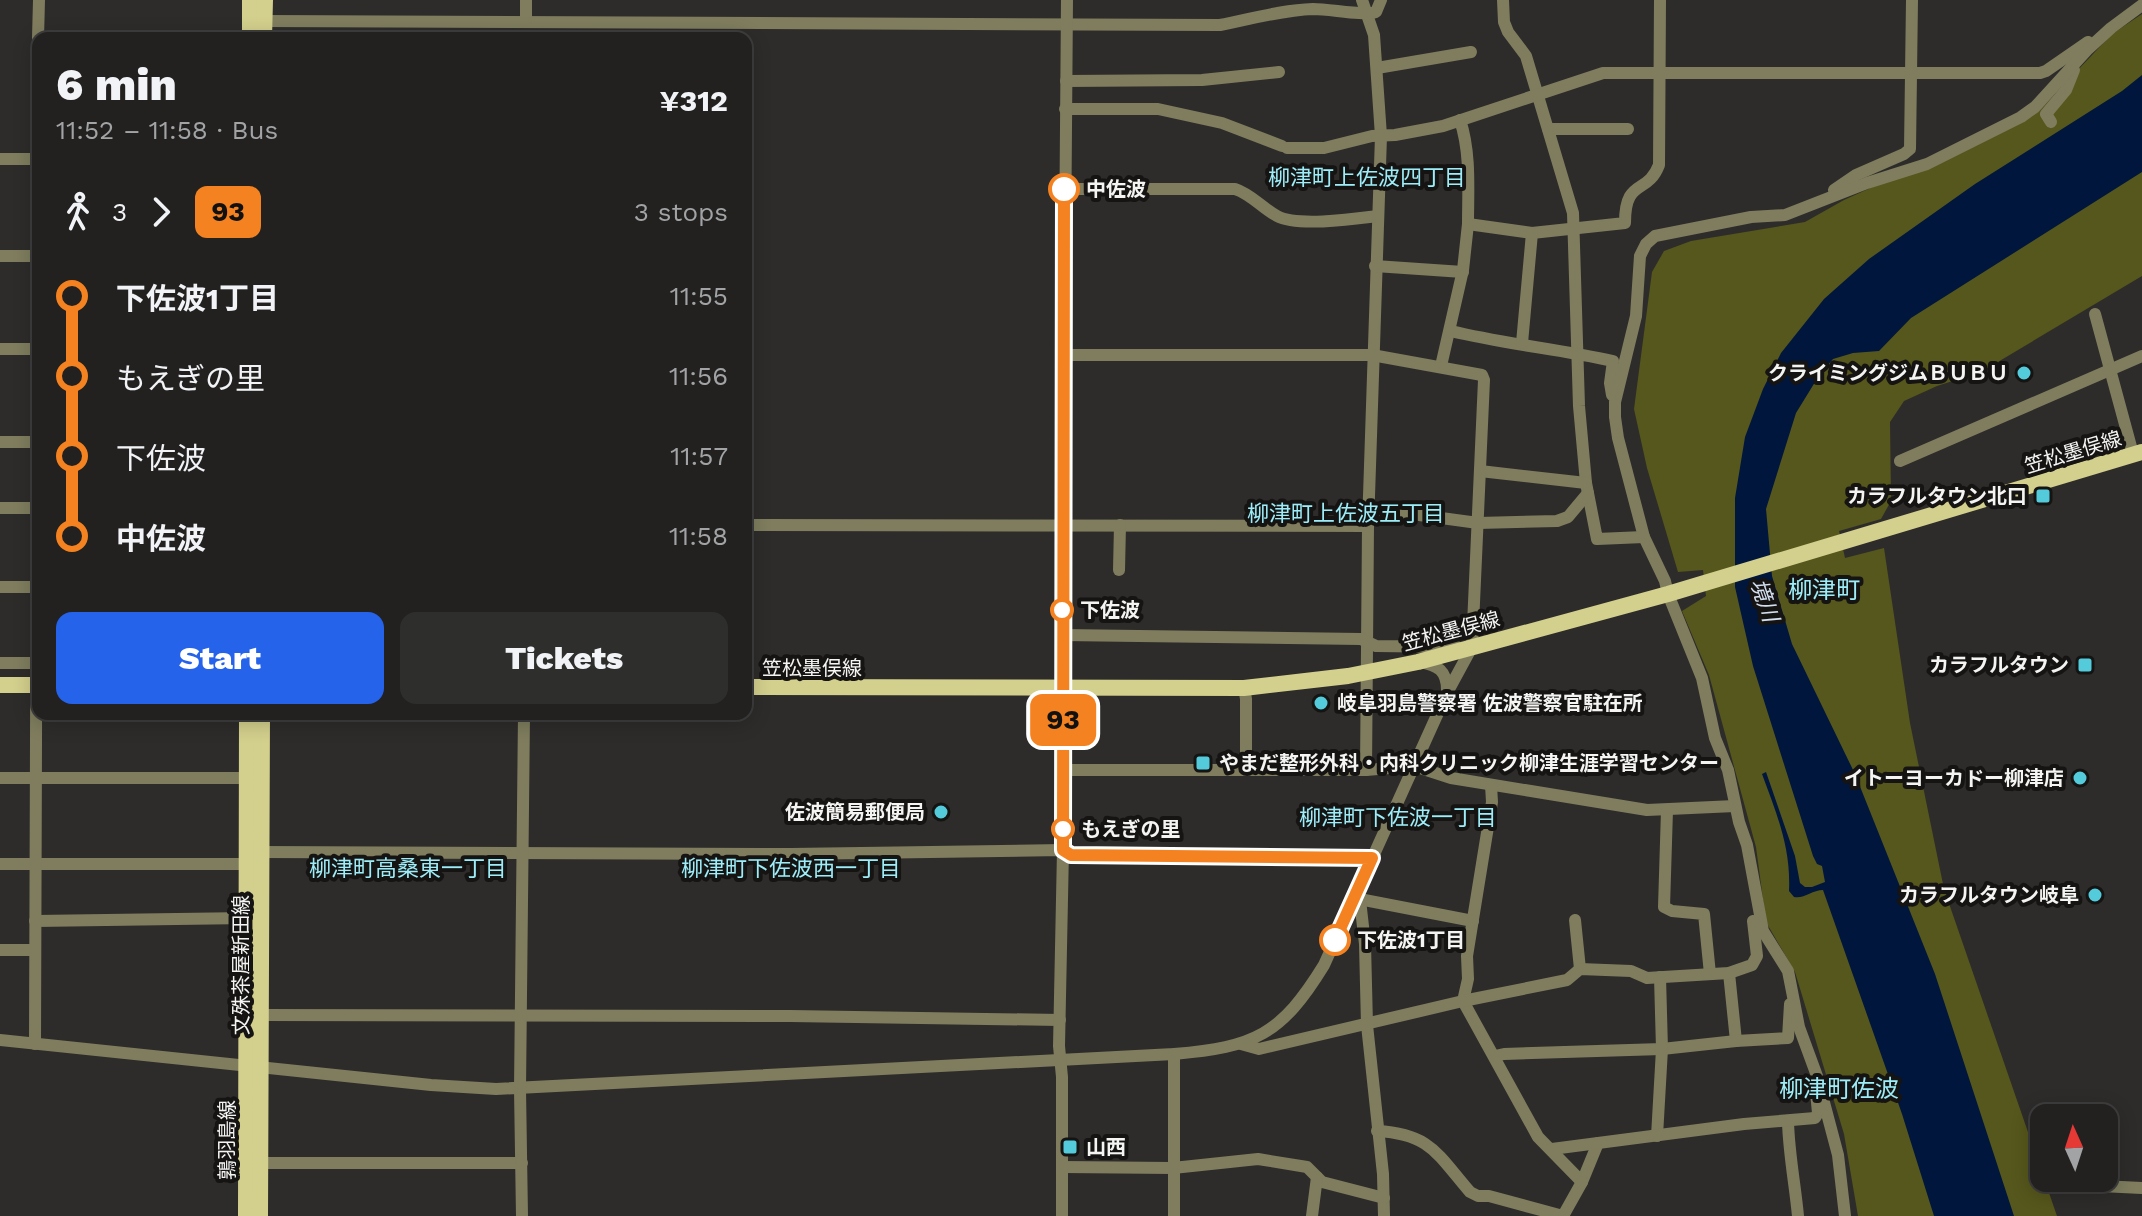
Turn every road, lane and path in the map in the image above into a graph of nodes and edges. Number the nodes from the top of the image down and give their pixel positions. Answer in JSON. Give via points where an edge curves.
{"nodes":[{"id":1,"x":39,"y":0,"type":"edge"},
{"id":2,"x":250,"y":0,"type":"edge"},
{"id":3,"x":265,"y":0,"type":"edge"},
{"id":4,"x":526,"y":0,"type":"edge"},
{"id":5,"x":1067,"y":0,"type":"edge"},
{"id":6,"x":1362,"y":0,"type":"edge"},
{"id":7,"x":1381,"y":0,"type":"edge"},
{"id":8,"x":1503,"y":0,"type":"edge"},
{"id":9,"x":1660,"y":0,"type":"edge"},
{"id":10,"x":1912,"y":0,"type":"edge"},
{"id":11,"x":2142,"y":5,"type":"edge"},
{"id":12,"x":1368,"y":15,"type":"junction"},
{"id":13,"x":526,"y":22,"type":"junction"},
{"id":14,"x":1067,"y":25,"type":"junction"},
{"id":15,"x":264,"y":30,"type":"edge"},
{"id":16,"x":38,"y":32,"type":"edge"},
{"id":17,"x":250,"y":32,"type":"edge"},
{"id":18,"x":2097,"y":41,"type":"junction"},
{"id":19,"x":1471,"y":52,"type":"dead end"},
{"id":20,"x":2072,"y":67,"type":"junction"},
{"id":21,"x":1377,"y":68,"type":"junction"},
{"id":22,"x":1659,"y":71,"type":"junction"},
{"id":23,"x":1279,"y":72,"type":"dead end"},
{"id":24,"x":1912,"y":72,"type":"junction"},
{"id":25,"x":1066,"y":81,"type":"junction"},
{"id":26,"x":1537,"y":93,"type":"junction"},
{"id":27,"x":1065,"y":109,"type":"junction"},
{"id":28,"x":1460,"y":120,"type":"junction"},
{"id":29,"x":2051,"y":122,"type":"dead end"},
{"id":30,"x":1548,"y":129,"type":"junction"},
{"id":31,"x":1628,"y":129,"type":"dead end"},
{"id":32,"x":1381,"y":136,"type":"junction"},
{"id":33,"x":0,"y":159,"type":"edge"},
{"id":34,"x":32,"y":159,"type":"edge"},
{"id":35,"x":1064,"y":189,"type":"junction"},
{"id":36,"x":1827,"y":198,"type":"junction"},
{"id":37,"x":1378,"y":216,"type":"junction"},
{"id":38,"x":1468,"y":224,"type":"junction"},
{"id":39,"x":1574,"y":227,"type":"junction"},
{"id":40,"x":1532,"y":233,"type":"junction"},
{"id":41,"x":0,"y":256,"type":"edge"},
{"id":42,"x":32,"y":256,"type":"edge"},
{"id":43,"x":1375,"y":266,"type":"junction"},
{"id":44,"x":1463,"y":272,"type":"junction"},
{"id":45,"x":2095,"y":314,"type":"dead end"},
{"id":46,"x":1451,"y":331,"type":"junction"},
{"id":47,"x":1522,"y":343,"type":"junction"},
{"id":48,"x":0,"y":349,"type":"edge"},
{"id":49,"x":32,"y":349,"type":"edge"},
{"id":50,"x":1577,"y":353,"type":"junction"},
{"id":51,"x":1063,"y":355,"type":"junction"},
{"id":52,"x":1372,"y":355,"type":"junction"},
{"id":53,"x":2142,"y":356,"type":"edge"},
{"id":54,"x":1441,"y":366,"type":"junction"},
{"id":55,"x":2111,"y":369,"type":"junction"},
{"id":56,"x":1615,"y":402,"type":"junction"},
{"id":57,"x":0,"y":442,"type":"edge"},
{"id":58,"x":32,"y":442,"type":"edge"},
{"id":59,"x":2137,"y":453,"type":"edge"},
{"id":60,"x":1900,"y":461,"type":"dead end"},
{"id":61,"x":1480,"y":471,"type":"junction"},
{"id":62,"x":1587,"y":488,"type":"junction"},
{"id":63,"x":0,"y":508,"type":"edge"},
{"id":64,"x":32,"y":508,"type":"edge"},
{"id":65,"x":1368,"y":508,"type":"junction"},
{"id":66,"x":1478,"y":523,"type":"junction"},
{"id":67,"x":752,"y":525,"type":"edge"},
{"id":68,"x":1063,"y":525,"type":"junction"},
{"id":69,"x":1120,"y":525,"type":"junction"},
{"id":70,"x":1368,"y":526,"type":"junction"},
{"id":71,"x":1644,"y":537,"type":"junction"},
{"id":72,"x":1119,"y":570,"type":"dead end"},
{"id":73,"x":0,"y":587,"type":"edge"},
{"id":74,"x":32,"y":587,"type":"edge"},
{"id":75,"x":1676,"y":592,"type":"junction"},
{"id":76,"x":1062,"y":635,"type":"junction"},
{"id":77,"x":1368,"y":642,"type":"junction"},
{"id":78,"x":1472,"y":647,"type":"junction"},
{"id":79,"x":1418,"y":662,"type":"junction"},
{"id":80,"x":0,"y":663,"type":"edge"},
{"id":81,"x":32,"y":663,"type":"edge"},
{"id":82,"x":1367,"y":673,"type":"junction"},
{"id":83,"x":0,"y":685,"type":"edge"},
{"id":84,"x":32,"y":685,"type":"edge"},
{"id":85,"x":752,"y":687,"type":"edge"},
{"id":86,"x":1244,"y":688,"type":"junction"},
{"id":87,"x":1063,"y":689,"type":"junction"},
{"id":88,"x":1447,"y":693,"type":"junction"},
{"id":89,"x":36,"y":720,"type":"edge"},
{"id":90,"x":247,"y":720,"type":"edge"},
{"id":91,"x":262,"y":720,"type":"edge"},
{"id":92,"x":524,"y":720,"type":"edge"},
{"id":93,"x":1414,"y":766,"type":"junction"},
{"id":94,"x":1063,"y":770,"type":"junction"},
{"id":95,"x":1246,"y":770,"type":"junction"},
{"id":96,"x":1366,"y":770,"type":"junction"},
{"id":97,"x":0,"y":778,"type":"edge"},
{"id":98,"x":35,"y":778,"type":"junction"},
{"id":99,"x":247,"y":778,"type":"junction"},
{"id":100,"x":1491,"y":785,"type":"junction"},
{"id":101,"x":1735,"y":806,"type":"junction"},
{"id":102,"x":1667,"y":810,"type":"junction"},
{"id":103,"x":1063,"y":850,"type":"junction"},
{"id":104,"x":260,"y":852,"type":"junction"},
{"id":105,"x":523,"y":853,"type":"junction"},
{"id":106,"x":1372,"y":858,"type":"junction"},
{"id":107,"x":0,"y":864,"type":"edge"},
{"id":108,"x":35,"y":864,"type":"junction"},
{"id":109,"x":242,"y":864,"type":"dead end"},
{"id":110,"x":1357,"y":899,"type":"junction"},
{"id":111,"x":1759,"y":907,"type":"junction"},
{"id":112,"x":248,"y":918,"type":"junction"},
{"id":113,"x":1575,"y":920,"type":"dead end"},
{"id":114,"x":35,"y":921,"type":"junction"},
{"id":115,"x":1473,"y":921,"type":"junction"},
{"id":116,"x":0,"y":950,"type":"edge"},
{"id":117,"x":35,"y":950,"type":"junction"},
{"id":118,"x":1580,"y":969,"type":"junction"},
{"id":119,"x":1729,"y":973,"type":"junction"},
{"id":120,"x":1710,"y":974,"type":"junction"},
{"id":121,"x":1660,"y":977,"type":"junction"},
{"id":122,"x":1795,"y":997,"type":"junction"},
{"id":123,"x":1463,"y":1001,"type":"junction"},
{"id":124,"x":261,"y":1015,"type":"junction"},
{"id":125,"x":521,"y":1016,"type":"junction"},
{"id":126,"x":1060,"y":1020,"type":"junction"},
{"id":127,"x":1367,"y":1025,"type":"junction"},
{"id":128,"x":0,"y":1040,"type":"edge"},
{"id":129,"x":1736,"y":1041,"type":"junction"},
{"id":130,"x":35,"y":1044,"type":"junction"},
{"id":131,"x":1241,"y":1044,"type":"junction"},
{"id":132,"x":1662,"y":1049,"type":"junction"},
{"id":133,"x":1174,"y":1054,"type":"junction"},
{"id":134,"x":1495,"y":1056,"type":"junction"},
{"id":135,"x":1060,"y":1060,"type":"junction"},
{"id":136,"x":254,"y":1065,"type":"junction"},
{"id":137,"x":1817,"y":1076,"type":"junction"},
{"id":138,"x":520,"y":1089,"type":"junction"},
{"id":139,"x":1788,"y":1122,"type":"junction"},
{"id":140,"x":1377,"y":1131,"type":"junction"},
{"id":141,"x":1657,"y":1136,"type":"junction"},
{"id":142,"x":1598,"y":1143,"type":"junction"},
{"id":143,"x":1552,"y":1149,"type":"junction"},
{"id":144,"x":260,"y":1163,"type":"junction"},
{"id":145,"x":522,"y":1163,"type":"junction"},
{"id":146,"x":1062,"y":1167,"type":"junction"},
{"id":147,"x":1173,"y":1168,"type":"junction"},
{"id":148,"x":1317,"y":1177,"type":"junction"},
{"id":149,"x":1582,"y":1182,"type":"junction"},
{"id":150,"x":2118,"y":1187,"type":"edge"},
{"id":151,"x":2142,"y":1188,"type":"edge"},
{"id":152,"x":1384,"y":1198,"type":"junction"},
{"id":153,"x":246,"y":1216,"type":"edge"},
{"id":154,"x":260,"y":1216,"type":"edge"},
{"id":155,"x":522,"y":1216,"type":"edge"},
{"id":156,"x":1062,"y":1216,"type":"edge"},
{"id":157,"x":1174,"y":1216,"type":"edge"},
{"id":158,"x":1312,"y":1216,"type":"edge"},
{"id":159,"x":1384,"y":1216,"type":"edge"},
{"id":160,"x":1798,"y":1216,"type":"edge"},
{"id":161,"x":1845,"y":1216,"type":"edge"}],
"edges":[{"from":1,"to":16,"type":"street"},
{"from":2,"to":17,"type":"main road"},
{"from":3,"to":15,"type":"main road"},
{"from":4,"to":13,"type":"street"},
{"from":5,"to":14,"type":"street"},
{"from":6,"to":12,"type":"street"},
{"from":7,"to":12,"type":"street","via":[[1376,12]]},
{"from":8,"to":26,"type":"street","via":[[1504,22],[1526,56]]},
{"from":9,"to":22,"type":"street"},
{"from":10,"to":24,"type":"street"},
{"from":11,"to":18,"type":"street"},
{"from":12,"to":14,"type":"street","via":[[1311,9],[1220,25]]},
{"from":12,"to":21,"type":"street"},
{"from":13,"to":14,"type":"street"},
{"from":13,"to":15,"type":"street"},
{"from":14,"to":25,"type":"street"},
{"from":18,"to":20,"type":"street"},
{"from":18,"to":24,"type":"street","via":[[2040,73]]},
{"from":19,"to":21,"type":"street"},
{"from":20,"to":29,"type":"street","via":[[2066,90],[2046,114]]},
{"from":20,"to":36,"type":"street","via":[[2021,117],[1927,164]]},
{"from":21,"to":32,"type":"street"},
{"from":22,"to":24,"type":"street"},
{"from":22,"to":26,"type":"street","via":[[1603,73]]},
{"from":22,"to":39,"type":"street","via":[[1658,170],[1629,195],[1625,223]]},
{"from":23,"to":25,"type":"street","via":[[1202,80]]},
{"from":24,"to":36,"type":"street","via":[[1910,149],[1856,175]]},
{"from":25,"to":27,"type":"street"},
{"from":26,"to":28,"type":"street"},
{"from":26,"to":30,"type":"street"},
{"from":27,"to":32,"type":"street","via":[[1158,109],[1222,123],[1285,147],[1324,148]]},
{"from":27,"to":35,"type":"street"},
{"from":28,"to":32,"type":"street"},
{"from":28,"to":38,"type":"street","via":[[1469,183]]},
{"from":30,"to":31,"type":"street"},
{"from":30,"to":39,"type":"street"},
{"from":32,"to":37,"type":"street"},
{"from":33,"to":34,"type":"street"},
{"from":35,"to":37,"type":"street","via":[[1235,189],[1284,219]]},
{"from":35,"to":51,"type":"street"},
{"from":36,"to":56,"type":"street","via":[[1785,215],[1655,236],[1646,244],[1640,256],[1636,316]]},
{"from":37,"to":43,"type":"street"},
{"from":38,"to":40,"type":"street"},
{"from":38,"to":44,"type":"street"},
{"from":39,"to":40,"type":"street"},
{"from":39,"to":50,"type":"street"},
{"from":40,"to":47,"type":"street"},
{"from":41,"to":42,"type":"street"},
{"from":43,"to":44,"type":"street"},
{"from":43,"to":52,"type":"street"},
{"from":44,"to":46,"type":"street"},
{"from":45,"to":55,"type":"street"},
{"from":46,"to":47,"type":"street"},
{"from":46,"to":54,"type":"street"},
{"from":47,"to":50,"type":"street"},
{"from":48,"to":49,"type":"street"},
{"from":50,"to":56,"type":"street","via":[[1613,361],[1610,383]]},
{"from":50,"to":62,"type":"street"},
{"from":51,"to":52,"type":"street"},
{"from":51,"to":68,"type":"street"},
{"from":52,"to":54,"type":"street"},
{"from":52,"to":65,"type":"street"},
{"from":53,"to":55,"type":"street"},
{"from":54,"to":61,"type":"street","via":[[1482,375],[1484,380]]},
{"from":55,"to":59,"type":"street"},
{"from":55,"to":60,"type":"street"},
{"from":56,"to":71,"type":"street","via":[[1618,438]]},
{"from":57,"to":58,"type":"street"},
{"from":59,"to":75,"type":"main road","name":"笠松墨俣線"},
{"from":61,"to":62,"type":"street"},
{"from":61,"to":66,"type":"street"},
{"from":62,"to":66,"type":"street","via":[[1568,517],[1557,521]]},
{"from":62,"to":71,"type":"street","via":[[1597,539]]},
{"from":63,"to":64,"type":"street"},
{"from":65,"to":66,"type":"street"},
{"from":65,"to":70,"type":"street"},
{"from":66,"to":78,"type":"street"},
{"from":67,"to":68,"type":"street"},
{"from":68,"to":69,"type":"street"},
{"from":68,"to":76,"type":"street"},
{"from":69,"to":70,"type":"street"},
{"from":69,"to":72,"type":"street"},
{"from":70,"to":77,"type":"street"},
{"from":71,"to":75,"type":"street"},
{"from":73,"to":74,"type":"street"},
{"from":75,"to":78,"type":"main road","name":"笠松墨俣線"},
{"from":75,"to":101,"type":"street"},
{"from":76,"to":77,"type":"street"},
{"from":76,"to":87,"type":"street"},
{"from":77,"to":78,"type":"street"},
{"from":77,"to":82,"type":"street"},
{"from":78,"to":79,"type":"main road","name":"笠松墨俣線"},
{"from":78,"to":88,"type":"street"},
{"from":79,"to":82,"type":"main road","name":"笠松墨俣線"},
{"from":79,"to":88,"type":"street","via":[[1443,671]]},
{"from":80,"to":81,"type":"street"},
{"from":82,"to":86,"type":"main road","name":"笠松墨俣線"},
{"from":82,"to":96,"type":"street"},
{"from":83,"to":84,"type":"main road"},
{"from":85,"to":87,"type":"main road","name":"笠松墨俣線"},
{"from":86,"to":87,"type":"main road","name":"笠松墨俣線"},
{"from":86,"to":95,"type":"street"},
{"from":87,"to":94,"type":"street"},
{"from":88,"to":93,"type":"street"},
{"from":89,"to":98,"type":"street"},
{"from":90,"to":99,"type":"main road"},
{"from":91,"to":104,"type":"main road","name":"文殊茶屋新田線"},
{"from":92,"to":105,"type":"street"},
{"from":93,"to":96,"type":"street"},
{"from":93,"to":100,"type":"street"},
{"from":93,"to":106,"type":"street"},
{"from":94,"to":95,"type":"street"},
{"from":94,"to":103,"type":"street"},
{"from":95,"to":96,"type":"street"},
{"from":97,"to":98,"type":"street"},
{"from":98,"to":99,"type":"street"},
{"from":98,"to":108,"type":"street"},
{"from":99,"to":112,"type":"main road"},
{"from":100,"to":102,"type":"street"},
{"from":100,"to":115,"type":"street"},
{"from":101,"to":102,"type":"street"},
{"from":101,"to":111,"type":"street"},
{"from":102,"to":120,"type":"street","via":[[1664,907],[1704,914]]},
{"from":103,"to":105,"type":"street"},
{"from":103,"to":106,"type":"street","via":[[1071,855]]},
{"from":103,"to":126,"type":"street"},
{"from":104,"to":105,"type":"street"},
{"from":104,"to":124,"type":"main road","name":"文殊茶屋新田線"},
{"from":105,"to":125,"type":"street"},
{"from":106,"to":110,"type":"street"},
{"from":107,"to":108,"type":"street"},
{"from":108,"to":109,"type":"street"},
{"from":108,"to":114,"type":"street"},
{"from":110,"to":115,"type":"street"},
{"from":110,"to":127,"type":"street","via":[[1365,944]]},
{"from":110,"to":131,"type":"street","via":[[1301,1002],[1271,1030]]},
{"from":111,"to":119,"type":"street","via":[[1753,918],[1757,956],[1752,965]]},
{"from":111,"to":122,"type":"street","via":[[1763,931],[1788,971]]},
{"from":112,"to":114,"type":"street"},
{"from":112,"to":136,"type":"main road"},
{"from":113,"to":118,"type":"street"},
{"from":114,"to":117,"type":"street"},
{"from":115,"to":123,"type":"street"},
{"from":116,"to":117,"type":"street"},
{"from":117,"to":130,"type":"street"},
{"from":118,"to":121,"type":"street"},
{"from":118,"to":123,"type":"street","via":[[1567,980]]},
{"from":119,"to":120,"type":"street"},
{"from":119,"to":129,"type":"street"},
{"from":120,"to":121,"type":"street"},
{"from":121,"to":132,"type":"street"},
{"from":122,"to":129,"type":"street","via":[[1790,1001],[1788,1038]]},
{"from":122,"to":137,"type":"street","via":[[1799,1027]]},
{"from":123,"to":127,"type":"street"},
{"from":123,"to":134,"type":"street"},
{"from":124,"to":125,"type":"street"},
{"from":124,"to":136,"type":"main road","name":"文殊茶屋新田線"},
{"from":125,"to":126,"type":"street"},
{"from":125,"to":138,"type":"street"},
{"from":126,"to":135,"type":"street"},
{"from":127,"to":131,"type":"street","via":[[1259,1049]]},
{"from":127,"to":140,"type":"street"},
{"from":128,"to":130,"type":"street"},
{"from":129,"to":132,"type":"street"},
{"from":130,"to":136,"type":"street"},
{"from":131,"to":133,"type":"street"},
{"from":132,"to":134,"type":"street"},
{"from":132,"to":141,"type":"street"},
{"from":133,"to":135,"type":"street"},
{"from":133,"to":147,"type":"street"},
{"from":134,"to":143,"type":"street","via":[[1538,1137]]},
{"from":135,"to":138,"type":"street"},
{"from":135,"to":146,"type":"street"},
{"from":136,"to":138,"type":"street","via":[[464,1088]]},
{"from":136,"to":144,"type":"main road","name":"文殊茶屋新田線"},
{"from":136,"to":153,"type":"main road","name":"鶉羽島線"},
{"from":137,"to":139,"type":"street","via":[[1815,1118]]},
{"from":137,"to":161,"type":"street","via":[[1838,1155]]},
{"from":138,"to":145,"type":"street"},
{"from":139,"to":141,"type":"street"},
{"from":139,"to":160,"type":"street"},
{"from":140,"to":149,"type":"street","via":[[1427,1142],[1478,1196],[1563,1216]]},
{"from":140,"to":152,"type":"street"},
{"from":141,"to":142,"type":"street"},
{"from":142,"to":143,"type":"street"},
{"from":142,"to":149,"type":"street"},
{"from":143,"to":149,"type":"street"},
{"from":144,"to":145,"type":"street"},
{"from":144,"to":154,"type":"main road","name":"文殊茶屋新田線"},
{"from":145,"to":155,"type":"street"},
{"from":146,"to":147,"type":"street"},
{"from":146,"to":156,"type":"street"},
{"from":147,"to":148,"type":"street","via":[[1258,1159],[1307,1167]]},
{"from":147,"to":157,"type":"street"},
{"from":148,"to":152,"type":"street"},
{"from":148,"to":158,"type":"street"},
{"from":150,"to":151,"type":"street"},
{"from":152,"to":159,"type":"street"}]}
